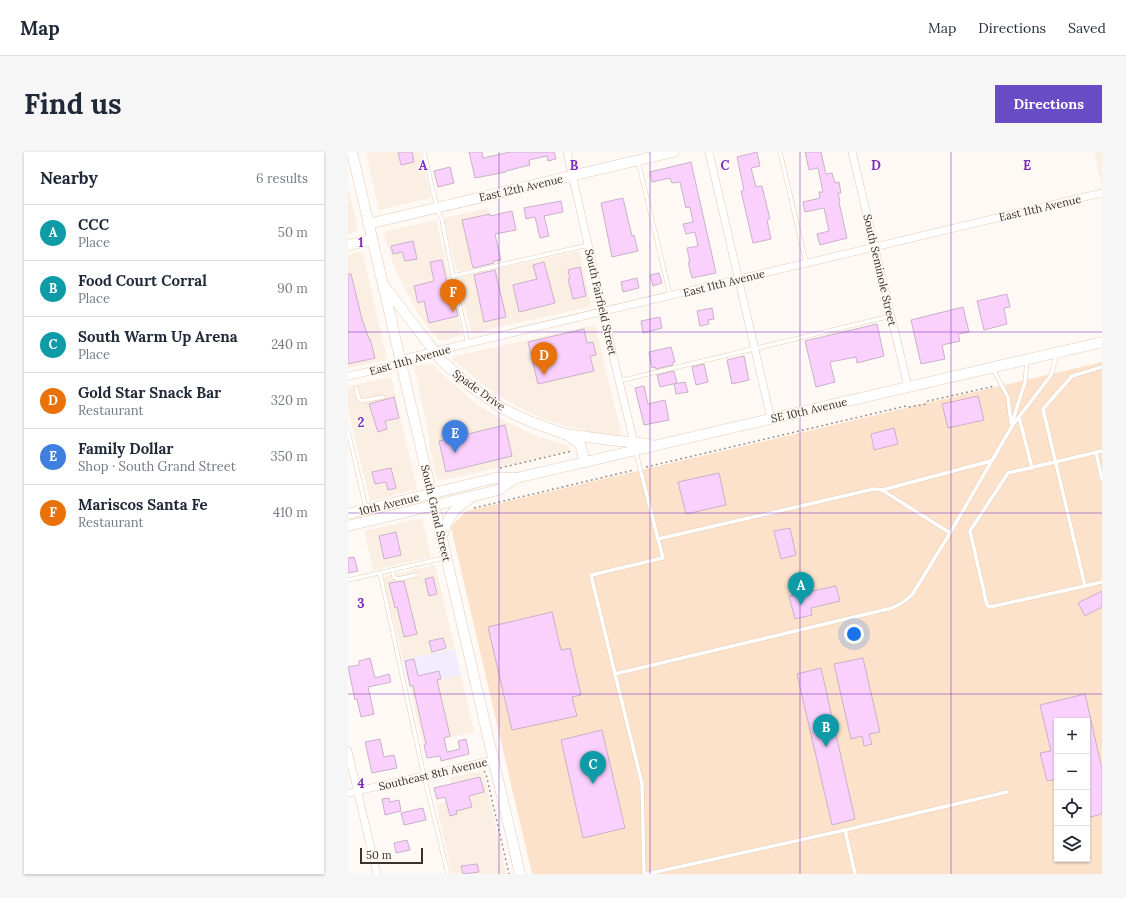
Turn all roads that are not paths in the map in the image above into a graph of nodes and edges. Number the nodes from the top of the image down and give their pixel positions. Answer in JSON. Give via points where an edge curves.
{"nodes":[{"id":1,"x":352,"y":152,"type":"edge"},
{"id":2,"x":424,"y":152,"type":"edge"},
{"id":3,"x":567,"y":152,"type":"edge"},
{"id":4,"x":673,"y":152,"type":"edge"},
{"id":5,"x":709,"y":152,"type":"edge"},
{"id":6,"x":780,"y":152,"type":"edge"},
{"id":7,"x":852,"y":152,"type":"edge"},
{"id":8,"x":638,"y":160,"type":"junction"},
{"id":9,"x":572,"y":176,"type":"junction"},
{"id":10,"x":1102,"y":193,"type":"edge"},
{"id":11,"x":438,"y":208,"type":"junction"},
{"id":12,"x":368,"y":224,"type":"junction"},
{"id":13,"x":372,"y":240,"type":"junction"},
{"id":14,"x":348,"y":245,"type":"edge"},
{"id":15,"x":588,"y":245,"type":"junction"},
{"id":16,"x":874,"y":247,"type":"junction"},
{"id":17,"x":806,"y":263,"type":"junction"},
{"id":18,"x":453,"y":276,"type":"junction"},
{"id":19,"x":739,"y":280,"type":"junction"},
{"id":20,"x":382,"y":283,"type":"junction"},
{"id":21,"x":670,"y":296,"type":"junction"},
{"id":22,"x":603,"y":312,"type":"junction"},
{"id":23,"x":891,"y":316,"type":"junction"},
{"id":24,"x":1102,"y":342,"type":"edge"},
{"id":25,"x":468,"y":344,"type":"junction"},
{"id":26,"x":755,"y":349,"type":"junction"},
{"id":27,"x":434,"y":352,"type":"junction"},
{"id":28,"x":1057,"y":352,"type":"junction"},
{"id":29,"x":1028,"y":360,"type":"junction"},
{"id":30,"x":401,"y":362,"type":"junction"},
{"id":31,"x":1102,"y":367,"type":"edge"},
{"id":32,"x":992,"y":368,"type":"junction"},
{"id":33,"x":348,"y":376,"type":"edge"},
{"id":34,"x":619,"y":382,"type":"junction"},
{"id":35,"x":908,"y":387,"type":"junction"},
{"id":36,"x":356,"y":388,"type":"dead end"},
{"id":37,"x":383,"y":397,"type":"dead end"},
{"id":38,"x":1019,"y":417,"type":"junction"},
{"id":39,"x":771,"y":419,"type":"junction"},
{"id":40,"x":1012,"y":426,"type":"junction"},
{"id":41,"x":348,"y":431,"type":"edge"},
{"id":42,"x":565,"y":434,"type":"junction"},
{"id":43,"x":662,"y":445,"type":"joint"},
{"id":44,"x":635,"y":447,"type":"junction"},
{"id":45,"x":350,"y":448,"type":"edge"},
{"id":46,"x":1102,"y":451,"type":"edge"},
{"id":47,"x":1096,"y":452,"type":"junction"},
{"id":48,"x":991,"y":461,"type":"junction"},
{"id":49,"x":585,"y":462,"type":"junction"},
{"id":50,"x":1056,"y":462,"type":"junction"},
{"id":51,"x":1032,"y":468,"type":"junction"},
{"id":52,"x":516,"y":478,"type":"junction"},
{"id":53,"x":1102,"y":480,"type":"edge"},
{"id":54,"x":882,"y":490,"type":"junction"},
{"id":55,"x":432,"y":493,"type":"junction"},
{"id":56,"x":477,"y":495,"type":"junction"},
{"id":57,"x":435,"y":506,"type":"junction"},
{"id":58,"x":366,"y":509,"type":"junction"},
{"id":59,"x":348,"y":514,"type":"edge"},
{"id":60,"x":348,"y":526,"type":"edge"},
{"id":61,"x":950,"y":533,"type":"junction"},
{"id":62,"x":442,"y":536,"type":"junction"},
{"id":63,"x":658,"y":539,"type":"junction"},
{"id":64,"x":447,"y":558,"type":"junction"},
{"id":65,"x":392,"y":570,"type":"junction"},
{"id":66,"x":380,"y":573,"type":"junction"},
{"id":67,"x":416,"y":575,"type":"dead end"},
{"id":68,"x":348,"y":580,"type":"edge"},
{"id":69,"x":1102,"y":582,"type":"edge"},
{"id":70,"x":1085,"y":586,"type":"junction"},
{"id":71,"x":615,"y":674,"type":"junction"},
{"id":72,"x":348,"y":751,"type":"edge"},
{"id":73,"x":494,"y":760,"type":"junction"},
{"id":74,"x":424,"y":776,"type":"junction"},
{"id":75,"x":357,"y":791,"type":"junction"},
{"id":76,"x":1007,"y":792,"type":"dead end"},
{"id":77,"x":348,"y":793,"type":"edge"},
{"id":78,"x":845,"y":830,"type":"junction"},
{"id":79,"x":377,"y":874,"type":"edge"},
{"id":80,"x":448,"y":874,"type":"edge"},
{"id":81,"x":520,"y":874,"type":"edge"},
{"id":82,"x":646,"y":874,"type":"edge"},
{"id":83,"x":855,"y":874,"type":"edge"}],
"edges":[{"from":1,"to":12,"type":"main road","name":"South Grand Street"},
{"from":2,"to":11,"type":"lane"},
{"from":3,"to":9,"type":"street","name":"South Fairfield Street"},
{"from":4,"to":8,"type":"main road","name":"East 12th Avenue"},
{"from":5,"to":19,"type":"street"},
{"from":6,"to":17,"type":"lane"},
{"from":7,"to":16,"type":"street","name":"South Seminole Street"},
{"from":8,"to":9,"type":"main road","name":"East 12th Avenue"},
{"from":8,"to":21,"type":"lane"},
{"from":9,"to":11,"type":"main road","name":"East 12th Avenue"},
{"from":9,"to":15,"type":"street","name":"South Fairfield Street"},
{"from":10,"to":16,"type":"street","name":"East 11th Avenue"},
{"from":11,"to":12,"type":"main road","name":"East 12th Avenue"},
{"from":11,"to":18,"type":"lane"},
{"from":12,"to":13,"type":"main road","name":"South Grand Street"},
{"from":13,"to":14,"type":"main road"},
{"from":13,"to":20,"type":"main road","name":"South Grand Street"},
{"from":15,"to":18,"type":"lane"},
{"from":15,"to":22,"type":"street","name":"South Fairfield Street"},
{"from":16,"to":17,"type":"street","name":"East 11th Avenue"},
{"from":16,"to":23,"type":"street","name":"South Seminole Street"},
{"from":17,"to":19,"type":"street","name":"East 11th Avenue"},
{"from":18,"to":25,"type":"lane"},
{"from":19,"to":21,"type":"street","name":"East 11th Avenue"},
{"from":19,"to":26,"type":"street"},
{"from":20,"to":27,"type":"main road","name":"Spade Drive"},
{"from":20,"to":30,"type":"main road","name":"South Grand Street"},
{"from":21,"to":22,"type":"street","name":"East 11th Avenue"},
{"from":22,"to":25,"type":"street","name":"East 11th Avenue"},
{"from":22,"to":34,"type":"street","name":"South Fairfield Street"},
{"from":23,"to":26,"type":"lane"},
{"from":23,"to":35,"type":"street","name":"South Seminole Street"},
{"from":24,"to":28,"type":"main road","name":"SE 10th Avenue"},
{"from":25,"to":27,"type":"street","name":"East 11th Avenue"},
{"from":26,"to":34,"type":"lane"},
{"from":26,"to":39,"type":"street"},
{"from":27,"to":30,"type":"street","name":"East 11th Avenue"},
{"from":27,"to":42,"type":"main road","name":"Spade Drive","via":[[465,382],[503,409]]},
{"from":28,"to":29,"type":"main road","name":"SE 10th Avenue"},
{"from":28,"to":38,"type":"lane","via":[[1051,375]]},
{"from":29,"to":32,"type":"main road","name":"SE 10th Avenue"},
{"from":29,"to":40,"type":"lane","via":[[1025,382]]},
{"from":30,"to":33,"type":"street","name":"East 11th Avenue"},
{"from":30,"to":55,"type":"main road","name":"South Grand Street"},
{"from":31,"to":50,"type":"lane","via":[[1072,376],[1043,409]]},
{"from":32,"to":35,"type":"main road","name":"SE 10th Avenue"},
{"from":32,"to":40,"type":"lane","via":[[1008,397]]},
{"from":34,"to":44,"type":"street","name":"South Fairfield Street"},
{"from":35,"to":39,"type":"main road","name":"SE 10th Avenue"},
{"from":36,"to":37,"type":"lane","via":[[361,401]]},
{"from":38,"to":40,"type":"lane"},
{"from":38,"to":51,"type":"lane"},
{"from":39,"to":43,"type":"main road","name":"SE 10th Avenue"},
{"from":40,"to":48,"type":"lane"},
{"from":41,"to":45,"type":"lane"},
{"from":42,"to":44,"type":"main road","name":"Spade Drive"},
{"from":42,"to":49,"type":"main road","name":"Spade Drive","via":[[580,444]]},
{"from":43,"to":44,"type":"main road","name":"Spade Drive"},
{"from":44,"to":49,"type":"main road"},
{"from":44,"to":63,"type":"lane"},
{"from":45,"to":58,"type":"lane"},
{"from":46,"to":47,"type":"lane"},
{"from":47,"to":50,"type":"lane"},
{"from":47,"to":53,"type":"lane"},
{"from":48,"to":54,"type":"lane"},
{"from":48,"to":61,"type":"lane"},
{"from":49,"to":52,"type":"main road"},
{"from":50,"to":51,"type":"lane"},
{"from":50,"to":70,"type":"lane"},
{"from":51,"to":70,"type":"lane","via":[[1008,473],[970,531],[987,605],[990,607]]},
{"from":52,"to":55,"type":"main road","name":"10th Avenue","via":[[495,478]]},
{"from":52,"to":56,"type":"main road","name":"10th Avenue","via":[[498,490]]},
{"from":54,"to":61,"type":"lane"},
{"from":54,"to":63,"type":"lane","via":[[874,489]]},
{"from":55,"to":57,"type":"main road","name":"South Grand Street"},
{"from":55,"to":58,"type":"main road","name":"10th Avenue"},
{"from":56,"to":57,"type":"main road","name":"10th Avenue"},
{"from":56,"to":62,"type":"main road","via":[[452,512]]},
{"from":57,"to":60,"type":"main road","name":"10th Avenue"},
{"from":57,"to":62,"type":"main road","name":"South Grand Street"},
{"from":58,"to":59,"type":"main road","name":"10th Avenue"},
{"from":61,"to":71,"type":"lane","via":[[912,595],[902,604]]},
{"from":62,"to":64,"type":"main road","name":"South Grand Street"},
{"from":63,"to":71,"type":"lane","via":[[663,558],[591,575]]},
{"from":64,"to":65,"type":"lane"},
{"from":64,"to":73,"type":"main road","name":"South Grand Street"},
{"from":65,"to":66,"type":"lane"},
{"from":65,"to":67,"type":"lane","via":[[394,577],[398,579]]},
{"from":66,"to":68,"type":"lane"},
{"from":66,"to":74,"type":"lane"},
{"from":69,"to":70,"type":"lane"},
{"from":71,"to":82,"type":"lane","via":[[642,784]]},
{"from":72,"to":75,"type":"street"},
{"from":73,"to":74,"type":"street","name":"Southeast 8th Avenue"},
{"from":73,"to":81,"type":"main road","name":"South Grand Street"},
{"from":74,"to":75,"type":"street","name":"Southeast 8th Avenue"},
{"from":74,"to":80,"type":"lane"},
{"from":75,"to":77,"type":"street","name":"Southeast 8th Avenue"},
{"from":75,"to":79,"type":"street"},
{"from":76,"to":78,"type":"lane"},
{"from":78,"to":82,"type":"lane"},
{"from":78,"to":83,"type":"lane"}]}
